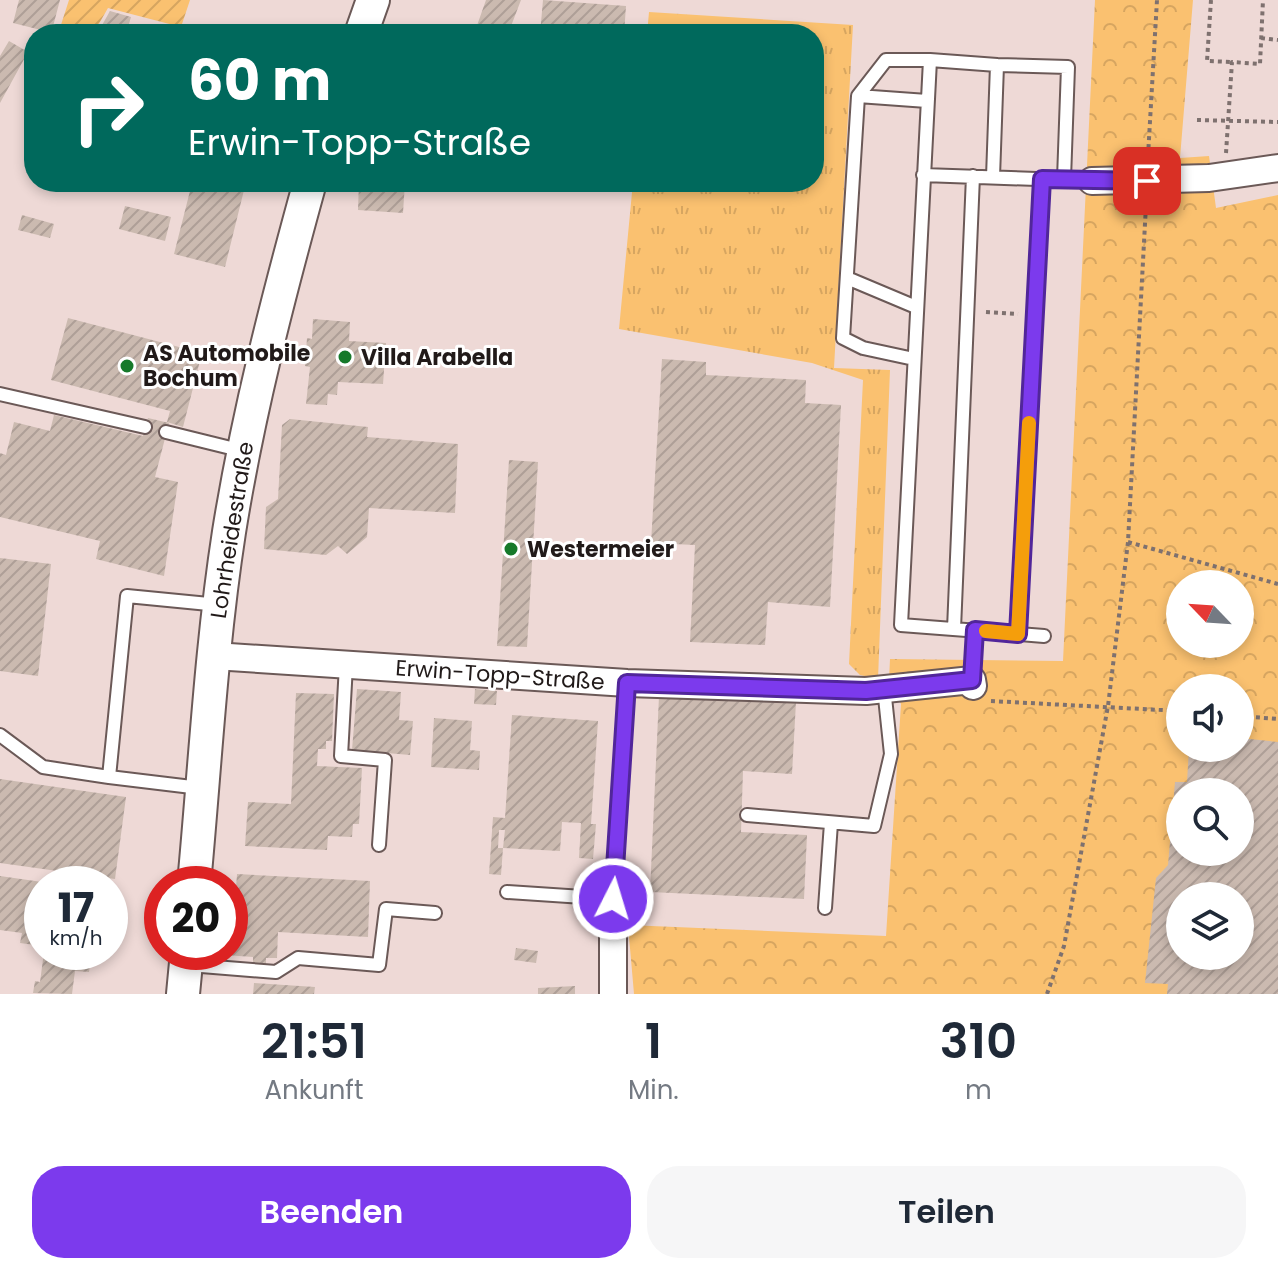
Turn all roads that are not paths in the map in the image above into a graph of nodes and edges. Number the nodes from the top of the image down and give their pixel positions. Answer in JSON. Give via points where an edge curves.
{"nodes":[{"id":1,"x":373,"y":0,"type":"edge"},
{"id":2,"x":365,"y":24,"type":"edge"},
{"id":3,"x":930,"y":60,"type":"junction"},
{"id":4,"x":997,"y":65,"type":"junction"},
{"id":5,"x":858,"y":96,"type":"junction"},
{"id":6,"x":927,"y":101,"type":"junction"},
{"id":7,"x":1278,"y":168,"type":"edge"},
{"id":8,"x":923,"y":175,"type":"junction"},
{"id":9,"x":973,"y":176,"type":"junction"},
{"id":10,"x":993,"y":177,"type":"junction"},
{"id":11,"x":1042,"y":179,"type":"junction"},
{"id":12,"x":1064,"y":179,"type":"junction"},
{"id":13,"x":1092,"y":181,"type":"joint"},
{"id":14,"x":307,"y":192,"type":"edge"},
{"id":15,"x":847,"y":278,"type":"junction"},
{"id":16,"x":916,"y":307,"type":"junction"},
{"id":17,"x":914,"y":359,"type":"junction"},
{"id":18,"x":0,"y":394,"type":"edge"},
{"id":19,"x":145,"y":427,"type":"dead end"},
{"id":20,"x":166,"y":432,"type":"dead end"},
{"id":21,"x":243,"y":451,"type":"junction"},
{"id":22,"x":219,"y":605,"type":"junction"},
{"id":23,"x":954,"y":629,"type":"junction"},
{"id":24,"x":975,"y":630,"type":"junction"},
{"id":25,"x":1018,"y":634,"type":"junction"},
{"id":26,"x":1044,"y":636,"type":"dead end"},
{"id":27,"x":214,"y":656,"type":"junction"},
{"id":28,"x":346,"y":665,"type":"junction"},
{"id":29,"x":627,"y":683,"type":"junction"},
{"id":30,"x":973,"y":683,"type":"joint"},
{"id":31,"x":884,"y":688,"type":"junction"},
{"id":32,"x":0,"y":735,"type":"edge"},
{"id":33,"x":109,"y":777,"type":"junction"},
{"id":34,"x":203,"y":788,"type":"junction"},
{"id":35,"x":747,"y":815,"type":"dead end"},
{"id":36,"x":831,"y":823,"type":"junction"},
{"id":37,"x":379,"y":845,"type":"dead end"},
{"id":38,"x":196,"y":866,"type":"edge"},
{"id":39,"x":507,"y":892,"type":"dead end"},
{"id":40,"x":613,"y":899,"type":"junction"},
{"id":41,"x":825,"y":908,"type":"dead end"},
{"id":42,"x":435,"y":913,"type":"dead end"},
{"id":43,"x":185,"y":970,"type":"edge"},
{"id":44,"x":613,"y":994,"type":"edge"}],
"edges":[{"from":1,"to":2,"type":"street"},
{"from":3,"to":4,"type":"lane"},
{"from":3,"to":5,"type":"lane","via":[[886,60]]},
{"from":3,"to":6,"type":"lane"},
{"from":4,"to":10,"type":"lane"},
{"from":4,"to":12,"type":"lane","via":[[1068,67]]},
{"from":5,"to":6,"type":"lane"},
{"from":5,"to":15,"type":"lane"},
{"from":6,"to":8,"type":"lane"},
{"from":7,"to":13,"type":"street","via":[[1224,177]]},
{"from":8,"to":9,"type":"lane"},
{"from":8,"to":16,"type":"lane"},
{"from":9,"to":10,"type":"lane"},
{"from":9,"to":23,"type":"lane"},
{"from":10,"to":11,"type":"lane"},
{"from":11,"to":12,"type":"lane"},
{"from":11,"to":25,"type":"lane"},
{"from":12,"to":13,"type":"lane"},
{"from":14,"to":21,"type":"street","name":"Lohrheidestraße"},
{"from":15,"to":16,"type":"lane"},
{"from":15,"to":17,"type":"lane","via":[[843,338]]},
{"from":16,"to":17,"type":"lane"},
{"from":17,"to":23,"type":"lane","via":[[901,625]]},
{"from":18,"to":19,"type":"lane"},
{"from":20,"to":21,"type":"lane"},
{"from":21,"to":22,"type":"street","name":"Lohrheidestraße"},
{"from":22,"to":27,"type":"street","name":"Lohrheidestraße"},
{"from":22,"to":33,"type":"lane","via":[[127,596]]},
{"from":23,"to":24,"type":"lane"},
{"from":24,"to":25,"type":"lane"},
{"from":24,"to":30,"type":"lane"},
{"from":25,"to":26,"type":"lane"},
{"from":27,"to":28,"type":"street","name":"Erwin-Topp-Straße"},
{"from":27,"to":34,"type":"street","name":"Lohrheidestraße"},
{"from":28,"to":29,"type":"street","name":"Erwin-Topp-Straße"},
{"from":28,"to":37,"type":"lane","via":[[341,756],[385,760]]},
{"from":29,"to":31,"type":"street","name":"Erwin-Topp-Straße"},
{"from":29,"to":40,"type":"lane"},
{"from":30,"to":31,"type":"street","name":"Erwin-Topp-Straße"},
{"from":31,"to":36,"type":"lane","via":[[891,754],[874,826]]},
{"from":32,"to":33,"type":"lane","via":[[43,767]]},
{"from":33,"to":34,"type":"lane"},
{"from":34,"to":38,"type":"street","name":"Lohrheidestraße"},
{"from":35,"to":36,"type":"lane"},
{"from":36,"to":41,"type":"lane"},
{"from":39,"to":40,"type":"lane"},
{"from":40,"to":44,"type":"street"},
{"from":42,"to":43,"type":"lane","via":[[386,909],[379,965],[298,958],[276,972]]}]}
